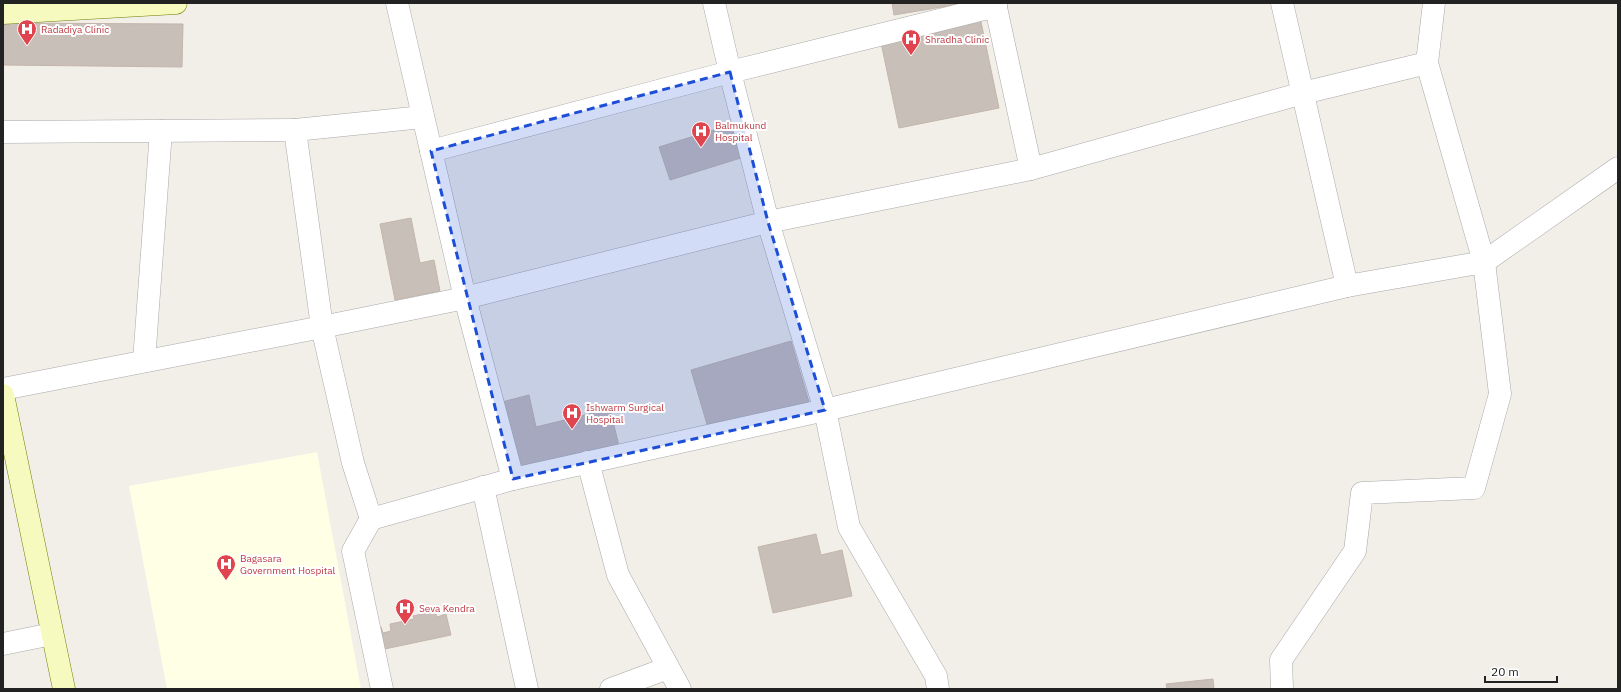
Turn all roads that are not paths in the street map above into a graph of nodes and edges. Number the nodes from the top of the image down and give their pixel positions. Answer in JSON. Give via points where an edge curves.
{"nodes":[{"id":1,"x":176,"y":3,"type":"edge"},
{"id":2,"x":397,"y":3,"type":"edge"},
{"id":3,"x":714,"y":3,"type":"edge"},
{"id":4,"x":1282,"y":3,"type":"edge"},
{"id":5,"x":1434,"y":3,"type":"edge"},
{"id":6,"x":995,"y":5,"type":"edge"},
{"id":7,"x":3,"y":13,"type":"edge"},
{"id":8,"x":1427,"y":63,"type":"junction"},
{"id":9,"x":730,"y":72,"type":"junction"},
{"id":10,"x":1303,"y":93,"type":"junction"},
{"id":11,"x":423,"y":117,"type":"junction"},
{"id":12,"x":295,"y":130,"type":"junction"},
{"id":13,"x":161,"y":131,"type":"junction"},
{"id":14,"x":3,"y":132,"type":"edge"},
{"id":15,"x":431,"y":151,"type":"junction"},
{"id":16,"x":1618,"y":168,"type":"edge"},
{"id":17,"x":1031,"y":169,"type":"junction"},
{"id":18,"x":768,"y":222,"type":"junction"},
{"id":19,"x":1484,"y":262,"type":"junction"},
{"id":20,"x":1346,"y":286,"type":"junction"},
{"id":21,"x":465,"y":298,"type":"junction"},
{"id":22,"x":322,"y":327,"type":"junction"},
{"id":23,"x":144,"y":361,"type":"junction"},
{"id":24,"x":3,"y":389,"type":"edge"},
{"id":25,"x":3,"y":395,"type":"edge"},
{"id":26,"x":825,"y":410,"type":"junction"},
{"id":27,"x":8,"y":441,"type":"edge"},
{"id":28,"x":588,"y":462,"type":"junction"},
{"id":29,"x":513,"y":479,"type":"junction"},
{"id":30,"x":483,"y":487,"type":"junction"},
{"id":31,"x":371,"y":519,"type":"junction"},
{"id":32,"x":52,"y":634,"type":"junction"},
{"id":33,"x":3,"y":644,"type":"edge"},
{"id":34,"x":668,"y":668,"type":"junction"},
{"id":35,"x":64,"y":689,"type":"edge"},
{"id":36,"x":382,"y":689,"type":"edge"},
{"id":37,"x":526,"y":689,"type":"edge"},
{"id":38,"x":611,"y":689,"type":"edge"},
{"id":39,"x":680,"y":689,"type":"edge"},
{"id":40,"x":938,"y":689,"type":"edge"},
{"id":41,"x":1282,"y":689,"type":"edge"}],
"edges":[{"from":1,"to":7,"type":"street"},
{"from":2,"to":11,"type":"street"},
{"from":3,"to":9,"type":"street"},
{"from":4,"to":10,"type":"street"},
{"from":5,"to":8,"type":"street"},
{"from":6,"to":9,"type":"street"},
{"from":6,"to":17,"type":"street"},
{"from":8,"to":10,"type":"street"},
{"from":8,"to":19,"type":"street"},
{"from":9,"to":15,"type":"street"},
{"from":9,"to":18,"type":"street"},
{"from":10,"to":17,"type":"street"},
{"from":10,"to":20,"type":"street"},
{"from":11,"to":12,"type":"street"},
{"from":11,"to":15,"type":"street"},
{"from":12,"to":13,"type":"street"},
{"from":12,"to":22,"type":"street"},
{"from":13,"to":14,"type":"street"},
{"from":13,"to":23,"type":"street"},
{"from":15,"to":21,"type":"street"},
{"from":16,"to":19,"type":"street"},
{"from":17,"to":18,"type":"street"},
{"from":18,"to":21,"type":"street"},
{"from":18,"to":26,"type":"street"},
{"from":19,"to":20,"type":"street"},
{"from":19,"to":41,"type":"street","via":[[1500,394],[1474,488],[1362,493],[1355,551],[1280,660]]},
{"from":20,"to":26,"type":"street"},
{"from":21,"to":22,"type":"street"},
{"from":21,"to":29,"type":"street"},
{"from":22,"to":23,"type":"street"},
{"from":22,"to":31,"type":"street","via":[[353,463]]},
{"from":23,"to":24,"type":"street"},
{"from":25,"to":27,"type":"street"},
{"from":26,"to":28,"type":"street"},
{"from":26,"to":40,"type":"street","via":[[849,527],[936,676]]},
{"from":27,"to":32,"type":"street"},
{"from":28,"to":29,"type":"street"},
{"from":28,"to":34,"type":"street","via":[[618,575]]},
{"from":29,"to":30,"type":"street"},
{"from":30,"to":31,"type":"street"},
{"from":30,"to":37,"type":"street"},
{"from":31,"to":36,"type":"street","via":[[353,551]]},
{"from":32,"to":33,"type":"street"},
{"from":32,"to":35,"type":"street"},
{"from":34,"to":38,"type":"street"},
{"from":34,"to":39,"type":"street"}]}
